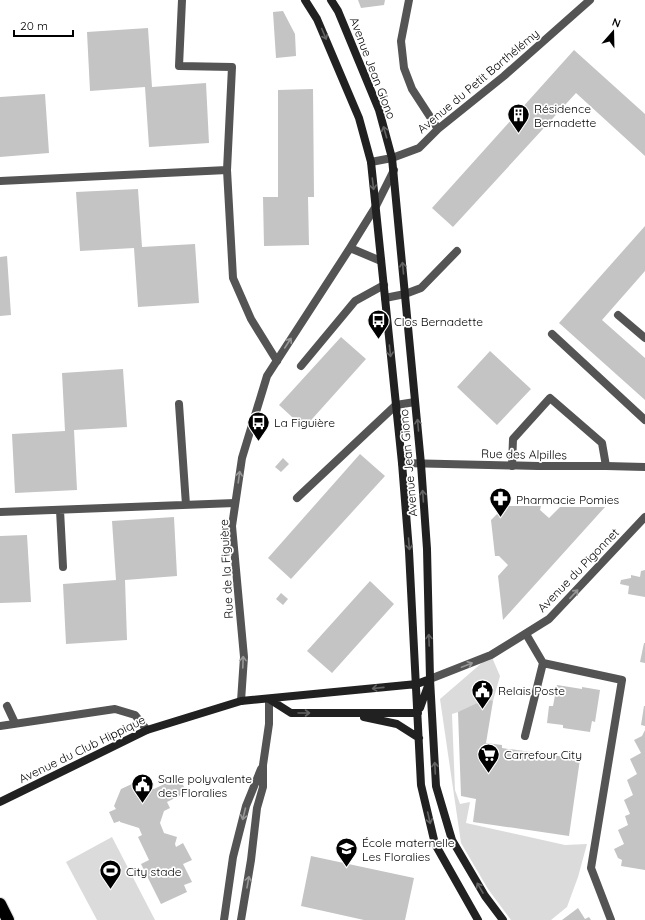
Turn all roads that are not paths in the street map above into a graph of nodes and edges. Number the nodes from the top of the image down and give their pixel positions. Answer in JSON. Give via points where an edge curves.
{"nodes":[{"id":1,"x":182,"y":0,"type":"edge"},
{"id":2,"x":306,"y":0,"type":"edge"},
{"id":3,"x":331,"y":0,"type":"edge"},
{"id":4,"x":409,"y":0,"type":"edge"},
{"id":5,"x":590,"y":0,"type":"edge"},
{"id":6,"x":438,"y":128,"type":"junction"},
{"id":7,"x":392,"y":158,"type":"junction"},
{"id":8,"x":371,"y":162,"type":"junction"},
{"id":9,"x":227,"y":170,"type":"junction"},
{"id":10,"x":394,"y":170,"type":"junction"},
{"id":11,"x":0,"y":180,"type":"edge"},
{"id":12,"x":376,"y":206,"type":"junction"},
{"id":13,"x":350,"y":248,"type":"junction"},
{"id":14,"x":457,"y":251,"type":"dead end"},
{"id":15,"x":381,"y":261,"type":"junction"},
{"id":16,"x":384,"y":285,"type":"junction"},
{"id":17,"x":405,"y":294,"type":"junction"},
{"id":18,"x":385,"y":298,"type":"junction"},
{"id":19,"x":618,"y":315,"type":"dead end"},
{"id":20,"x":552,"y":334,"type":"dead end"},
{"id":21,"x":645,"y":338,"type":"edge"},
{"id":22,"x":277,"y":361,"type":"junction"},
{"id":23,"x":301,"y":366,"type":"dead end"},
{"id":24,"x":415,"y":402,"type":"junction"},
{"id":25,"x":179,"y":404,"type":"dead end"},
{"id":26,"x":396,"y":405,"type":"junction"},
{"id":27,"x":645,"y":420,"type":"edge"},
{"id":28,"x":402,"y":464,"type":"junction"},
{"id":29,"x":421,"y":464,"type":"junction"},
{"id":30,"x":512,"y":466,"type":"junction"},
{"id":31,"x":606,"y":466,"type":"junction"},
{"id":32,"x":645,"y":467,"type":"edge"},
{"id":33,"x":297,"y":498,"type":"dead end"},
{"id":34,"x":235,"y":503,"type":"junction"},
{"id":35,"x":186,"y":505,"type":"junction"},
{"id":36,"x":60,"y":510,"type":"junction"},
{"id":37,"x":0,"y":512,"type":"edge"},
{"id":38,"x":645,"y":517,"type":"edge"},
{"id":39,"x":63,"y":568,"type":"dead end"},
{"id":40,"x":526,"y":634,"type":"junction"},
{"id":41,"x":543,"y":663,"type":"junction"},
{"id":42,"x":430,"y":679,"type":"junction"},
{"id":43,"x":417,"y":684,"type":"junction"},
{"id":44,"x":269,"y":698,"type":"junction"},
{"id":45,"x":241,"y":701,"type":"junction"},
{"id":46,"x":7,"y":706,"type":"dead end"},
{"id":47,"x":348,"y":713,"type":"junction"},
{"id":48,"x":418,"y":713,"type":"junction"},
{"id":49,"x":15,"y":723,"type":"junction"},
{"id":50,"x":0,"y":726,"type":"edge"},
{"id":51,"x":147,"y":730,"type":"junction"},
{"id":52,"x":525,"y":736,"type":"dead end"},
{"id":53,"x":419,"y":738,"type":"junction"},
{"id":54,"x":263,"y":764,"type":"junction"},
{"id":55,"x":0,"y":802,"type":"edge"},
{"id":56,"x":0,"y":904,"type":"edge"},
{"id":57,"x":8,"y":920,"type":"edge"},
{"id":58,"x":224,"y":920,"type":"edge"},
{"id":59,"x":241,"y":920,"type":"edge"},
{"id":60,"x":478,"y":920,"type":"edge"},
{"id":61,"x":503,"y":920,"type":"edge"},
{"id":62,"x":611,"y":920,"type":"edge"}],
"edges":[{"from":1,"to":9,"type":"street","via":[[179,66],[232,67]]},
{"from":2,"to":8,"type":"main road","name":"Avenue Jean Giono","one_way":true,"via":[[317,19],[359,118]]},
{"from":7,"to":3,"type":"main road","name":"Avenue Jean Giono","one_way":true,"via":[[379,110],[338,11]]},
{"from":4,"to":6,"type":"street","via":[[401,41],[404,68],[412,89]]},
{"from":5,"to":6,"type":"street","name":"Avenue du Petit Barthélémy","via":[[504,76]]},
{"from":6,"to":7,"type":"street","name":"Avenue du Petit Barthélémy","via":[[418,148]]},
{"from":7,"to":8,"type":"street","name":"Avenue du Petit Barthélémy"},
{"from":7,"to":10,"type":"main road","name":"Avenue Jean Giono"},
{"from":8,"to":12,"type":"main road","name":"Avenue Jean Giono","one_way":true},
{"from":9,"to":11,"type":"street"},
{"from":9,"to":22,"type":"street","via":[[233,278],[252,319]]},
{"from":10,"to":12,"type":"street","name":"Rue de la Figuière"},
{"from":17,"to":10,"type":"main road","name":"Avenue Jean Giono","one_way":true},
{"from":12,"to":13,"type":"street","name":"Rue de la Figuière"},
{"from":12,"to":15,"type":"main road","name":"Avenue Jean Giono"},
{"from":13,"to":15,"type":"street"},
{"from":22,"to":13,"type":"street","name":"Rue de la Figuière","one_way":true},
{"from":14,"to":17,"type":"street","via":[[421,288]]},
{"from":15,"to":16,"type":"main road","name":"Avenue Jean Giono"},
{"from":16,"to":18,"type":"main road","name":"Avenue Jean Giono"},
{"from":16,"to":23,"type":"street","via":[[355,301]]},
{"from":17,"to":18,"type":"street"},
{"from":17,"to":24,"type":"main road","name":"Avenue Jean Giono"},
{"from":18,"to":26,"type":"main road","name":"Avenue Jean Giono","one_way":true},
{"from":19,"to":21,"type":"street"},
{"from":20,"to":27,"type":"street"},
{"from":34,"to":22,"type":"street","name":"Rue de la Figuière","one_way":true,"via":[[242,458],[267,376]]},
{"from":24,"to":26,"type":"street"},
{"from":29,"to":24,"type":"main road","name":"Avenue Jean Giono","one_way":true},
{"from":25,"to":35,"type":"street"},
{"from":26,"to":28,"type":"main road","name":"Avenue Jean Giono"},
{"from":26,"to":33,"type":"street"},
{"from":28,"to":29,"type":"street","name":"Rue des Alpilles"},
{"from":28,"to":43,"type":"main road","name":"Avenue Jean Giono","one_way":true,"via":[[410,551]]},
{"from":29,"to":30,"type":"street","name":"Rue des Alpilles"},
{"from":42,"to":29,"type":"main road","name":"Avenue Jean Giono","one_way":true,"via":[[427,548]]},
{"from":30,"to":31,"type":"street","name":"Rue des Alpilles"},
{"from":30,"to":31,"type":"street","via":[[513,439],[550,398],[602,443]]},
{"from":31,"to":32,"type":"street","name":"Rue des Alpilles"},
{"from":34,"to":35,"type":"street"},
{"from":45,"to":34,"type":"street","name":"Rue de la Figuière","one_way":true,"via":[[244,657],[232,526]]},
{"from":35,"to":36,"type":"street"},
{"from":36,"to":37,"type":"street"},
{"from":36,"to":39,"type":"street"},
{"from":40,"to":38,"type":"street","name":"Avenue du Pigonnet","one_way":true,"via":[[549,619]]},
{"from":40,"to":41,"type":"street"},
{"from":42,"to":40,"type":"street","name":"Avenue du Pigonnet","one_way":true,"via":[[491,655]]},
{"from":41,"to":52,"type":"street"},
{"from":41,"to":62,"type":"street","via":[[622,680],[591,868]]},
{"from":42,"to":43,"type":"main road","name":"Avenue du Pigonnet"},
{"from":42,"to":48,"type":"main road"},
{"from":61,"to":42,"type":"main road","name":"Avenue Jean Giono","one_way":true,"via":[[485,896],[452,840],[436,786]]},
{"from":43,"to":44,"type":"main road","name":"Avenue du Club Hippique","one_way":true},
{"from":43,"to":48,"type":"main road","name":"Avenue Jean Giono"},
{"from":44,"to":45,"type":"main road","name":"Avenue du Club Hippique"},
{"from":44,"to":47,"type":"main road","one_way":true,"via":[[292,713]]},
{"from":44,"to":54,"type":"street","via":[[269,724]]},
{"from":45,"to":51,"type":"main road","name":"Avenue du Club Hippique"},
{"from":46,"to":49,"type":"street"},
{"from":47,"to":48,"type":"main road"},
{"from":47,"to":53,"type":"main road","via":[[397,724]]},
{"from":48,"to":53,"type":"main road","name":"Avenue Jean Giono"},
{"from":49,"to":50,"type":"street"},
{"from":49,"to":51,"type":"street","via":[[115,708],[135,715]]},
{"from":51,"to":55,"type":"main road","name":"Avenue du Club Hippique"},
{"from":53,"to":60,"type":"main road","name":"Avenue Jean Giono","one_way":true,"via":[[421,785],[435,844]]},
{"from":54,"to":58,"type":"street","one_way":true,"via":[[246,806],[233,857]]},
{"from":59,"to":54,"type":"street","one_way":true,"via":[[257,808],[263,787]]},
{"from":56,"to":57,"type":"highway"}]}
